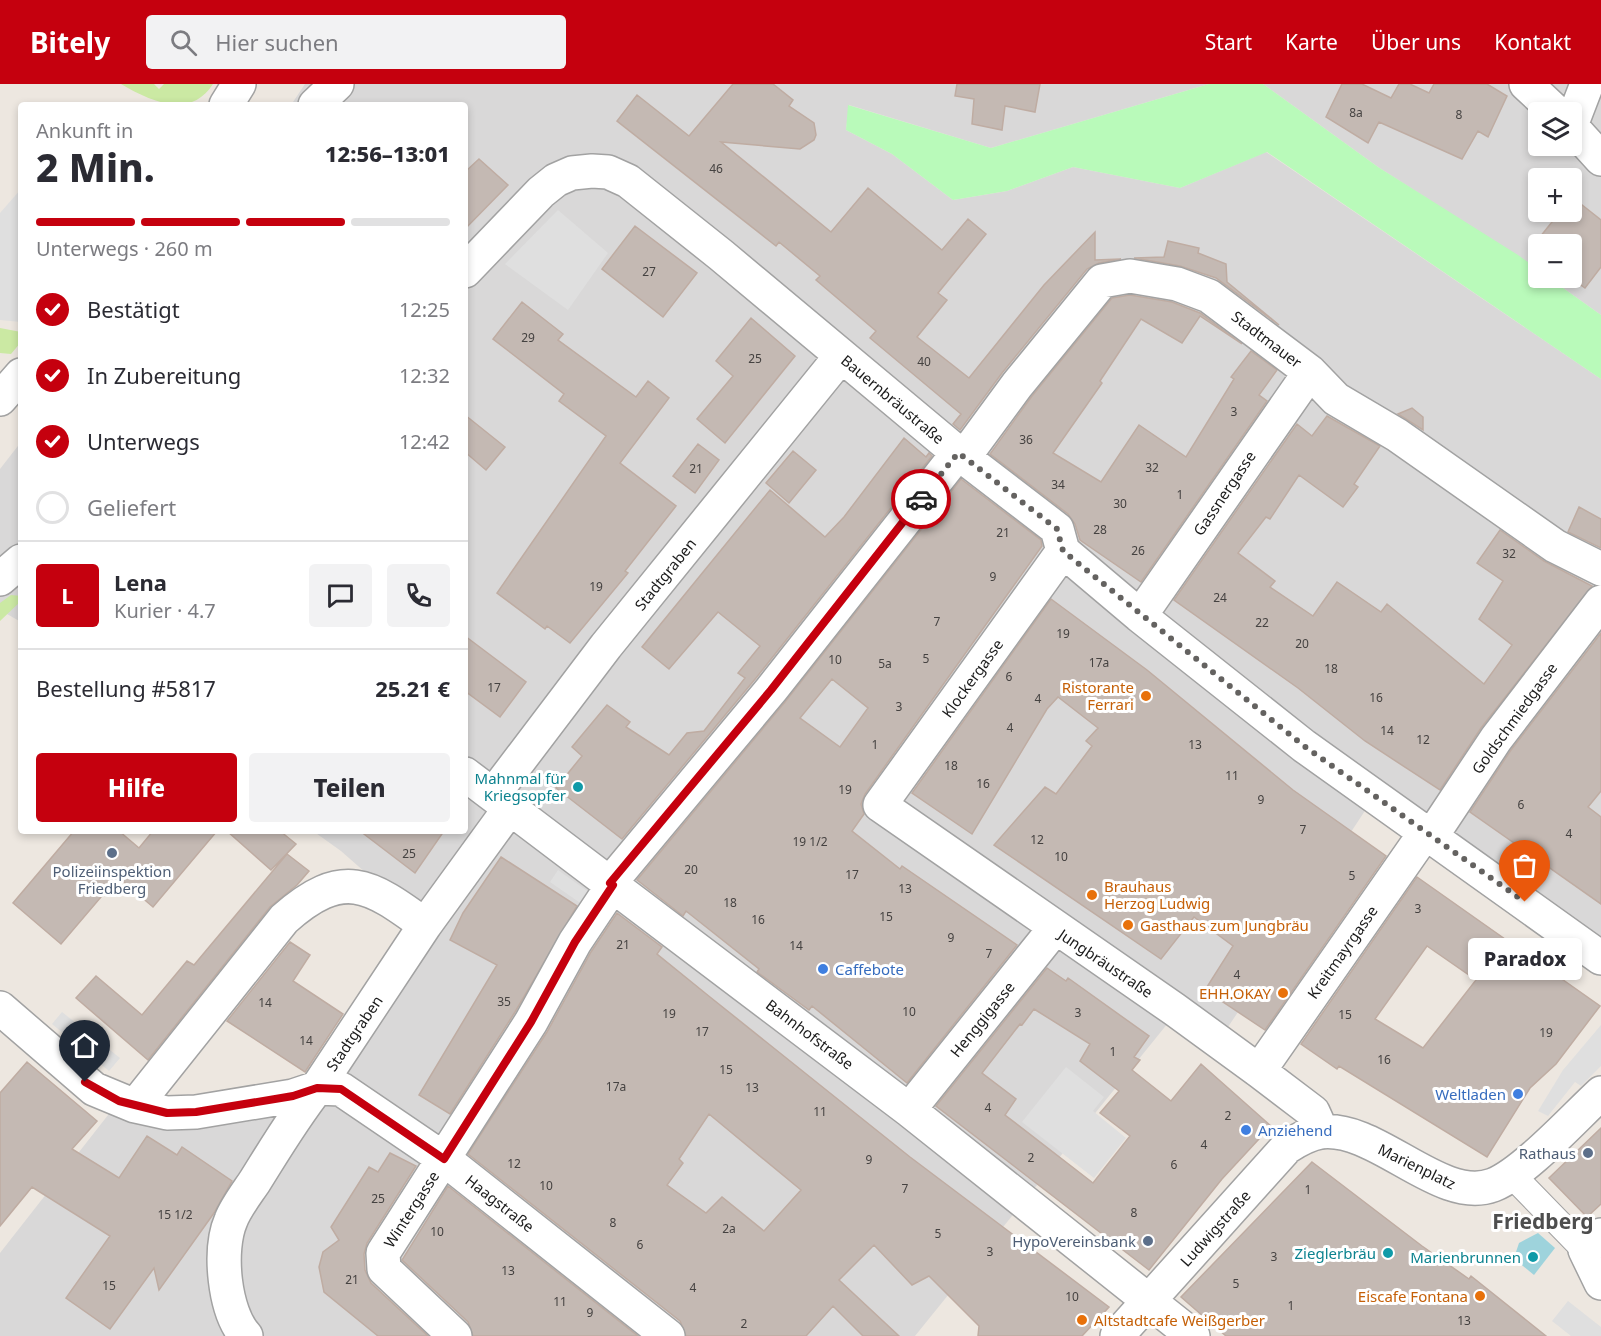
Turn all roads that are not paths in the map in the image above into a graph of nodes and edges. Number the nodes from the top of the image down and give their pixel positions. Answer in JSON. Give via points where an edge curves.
{"nodes":[{"id":1,"x":239,"y":84,"type":"edge"},
{"id":2,"x":337,"y":84,"type":"edge"},
{"id":3,"x":1526,"y":84,"type":"edge"},
{"id":4,"x":1587,"y":84,"type":"edge"},
{"id":5,"x":228,"y":102,"type":"edge"},
{"id":6,"x":318,"y":102,"type":"edge"},
{"id":7,"x":1545,"y":102,"type":"edge"},
{"id":8,"x":1580,"y":102,"type":"edge"},
{"id":9,"x":1582,"y":137,"type":"edge"},
{"id":10,"x":1601,"y":159,"type":"edge"},
{"id":11,"x":468,"y":268,"type":"edge"},
{"id":12,"x":841,"y":356,"type":"junction"},
{"id":13,"x":1310,"y":372,"type":"junction"},
{"id":14,"x":18,"y":378,"type":"edge"},
{"id":15,"x":0,"y":399,"type":"edge"},
{"id":16,"x":961,"y":455,"type":"junction"},
{"id":17,"x":1063,"y":551,"type":"junction"},
{"id":18,"x":18,"y":564,"type":"edge"},
{"id":19,"x":1601,"y":569,"type":"edge"},
{"id":20,"x":0,"y":579,"type":"edge"},
{"id":21,"x":1601,"y":602,"type":"edge"},
{"id":22,"x":1140,"y":616,"type":"junction"},
{"id":23,"x":468,"y":776,"type":"edge"},
{"id":24,"x":501,"y":802,"type":"junction"},
{"id":25,"x":880,"y":805,"type":"joint"},
{"id":26,"x":1428,"y":835,"type":"junction"},
{"id":27,"x":611,"y":884,"type":"junction"},
{"id":28,"x":425,"y":925,"type":"junction"},
{"id":29,"x":1055,"y":928,"type":"junction"},
{"id":30,"x":1601,"y":958,"type":"edge"},
{"id":31,"x":0,"y":1008,"type":"edge"},
{"id":32,"x":1259,"y":1071,"type":"junction"},
{"id":33,"x":317,"y":1088,"type":"junction"},
{"id":34,"x":1601,"y":1093,"type":"edge"},
{"id":35,"x":135,"y":1106,"type":"junction"},
{"id":36,"x":909,"y":1110,"type":"junction"},
{"id":37,"x":1322,"y":1132,"type":"junction"},
{"id":38,"x":444,"y":1159,"type":"junction"},
{"id":39,"x":1512,"y":1175,"type":"junction"},
{"id":40,"x":1593,"y":1242,"type":"edge"},
{"id":41,"x":1601,"y":1283,"type":"edge"},
{"id":42,"x":1149,"y":1302,"type":"junction"},
{"id":43,"x":246,"y":1336,"type":"edge"},
{"id":44,"x":455,"y":1336,"type":"edge"},
{"id":45,"x":668,"y":1336,"type":"edge"},
{"id":46,"x":1117,"y":1336,"type":"edge"},
{"id":47,"x":1193,"y":1336,"type":"edge"}],
"edges":[{"from":1,"to":5,"type":"street"},
{"from":2,"to":6,"type":"street"},
{"from":3,"to":7,"type":"street"},
{"from":4,"to":8,"type":"street"},
{"from":9,"to":10,"type":"street"},
{"from":11,"to":12,"type":"street","name":"Bauernbräustraße","via":[[556,180],[572,173],[608,172],[628,181]]},
{"from":12,"to":16,"type":"street","name":"Bauernbräustraße"},
{"from":12,"to":24,"type":"street","name":"Stadtgraben","via":[[606,646]]},
{"from":13,"to":16,"type":"street","name":"Stadtmauer","via":[[1209,296],[1177,284],[1130,276],[1102,281]]},
{"from":13,"to":19,"type":"street","name":"Stadtmauer","via":[[1336,399],[1397,435],[1555,546]]},
{"from":13,"to":22,"type":"street","name":"Gassnergasse"},
{"from":14,"to":15,"type":"street"},
{"from":16,"to":17,"type":"street","name":"Bauernbräustraße","via":[[1057,529]]},
{"from":16,"to":27,"type":"street","name":"Stadtmauer"},
{"from":17,"to":22,"type":"street","name":"Bauernbräustraße"},
{"from":17,"to":25,"type":"street","name":"Klockergasse"},
{"from":18,"to":20,"type":"street"},
{"from":21,"to":26,"type":"street","name":"Goldschmiedgasse"},
{"from":22,"to":26,"type":"street","name":"Bauernbräustraße","via":[[1304,746]]},
{"from":23,"to":24,"type":"street","name":"Bahnhofstraße"},
{"from":24,"to":27,"type":"street","name":"Bahnhofstraße"},
{"from":24,"to":28,"type":"street","name":"Stadtgraben"},
{"from":25,"to":29,"type":"street","name":"Jungbräustraße"},
{"from":26,"to":30,"type":"street","name":"Bauernbräustraße"},
{"from":26,"to":32,"type":"street","name":"Kreitmayrgasse"},
{"from":27,"to":36,"type":"street","name":"Bahnhofstraße"},
{"from":27,"to":38,"type":"street","name":"Wintergasse","via":[[531,1022]]},
{"from":28,"to":33,"type":"street","name":"Stadtgraben"},
{"from":28,"to":35,"type":"street","via":[[370,889],[351,886],[306,900],[284,919]]},
{"from":29,"to":32,"type":"street","name":"Jungbräustraße"},
{"from":29,"to":36,"type":"street","name":"Henggigasse"},
{"from":31,"to":35,"type":"street","name":"Haagstraße","via":[[81,1080]]},
{"from":32,"to":37,"type":"street","name":"Jungbräustraße","via":[[1313,1112]]},
{"from":33,"to":35,"type":"street","name":"Haagstraße","via":[[293,1096],[196,1112],[167,1113]]},
{"from":33,"to":38,"type":"street","name":"Haagstraße","via":[[341,1089]]},
{"from":33,"to":43,"type":"street","name":"Stadtgraben","via":[[297,1113],[231,1221],[223,1252],[234,1313]]},
{"from":34,"to":39,"type":"street","name":"Marienplatz"},
{"from":36,"to":42,"type":"street","name":"Bahnhofstraße"},
{"from":37,"to":39,"type":"street","name":"Marienplatz","via":[[1343,1133],[1367,1141],[1462,1188],[1491,1186]]},
{"from":37,"to":42,"type":"street","name":"Ludwigstraße","via":[[1287,1146]]},
{"from":38,"to":44,"type":"street","name":"Wintergasse","via":[[382,1253],[384,1269]]},
{"from":38,"to":45,"type":"street","name":"Haagstraße"},
{"from":39,"to":40,"type":"street"},
{"from":40,"to":41,"type":"street"},
{"from":42,"to":46,"type":"street","name":"Ludwigstraße"},
{"from":42,"to":47,"type":"street","name":"Bahnhofstraße"}]}
